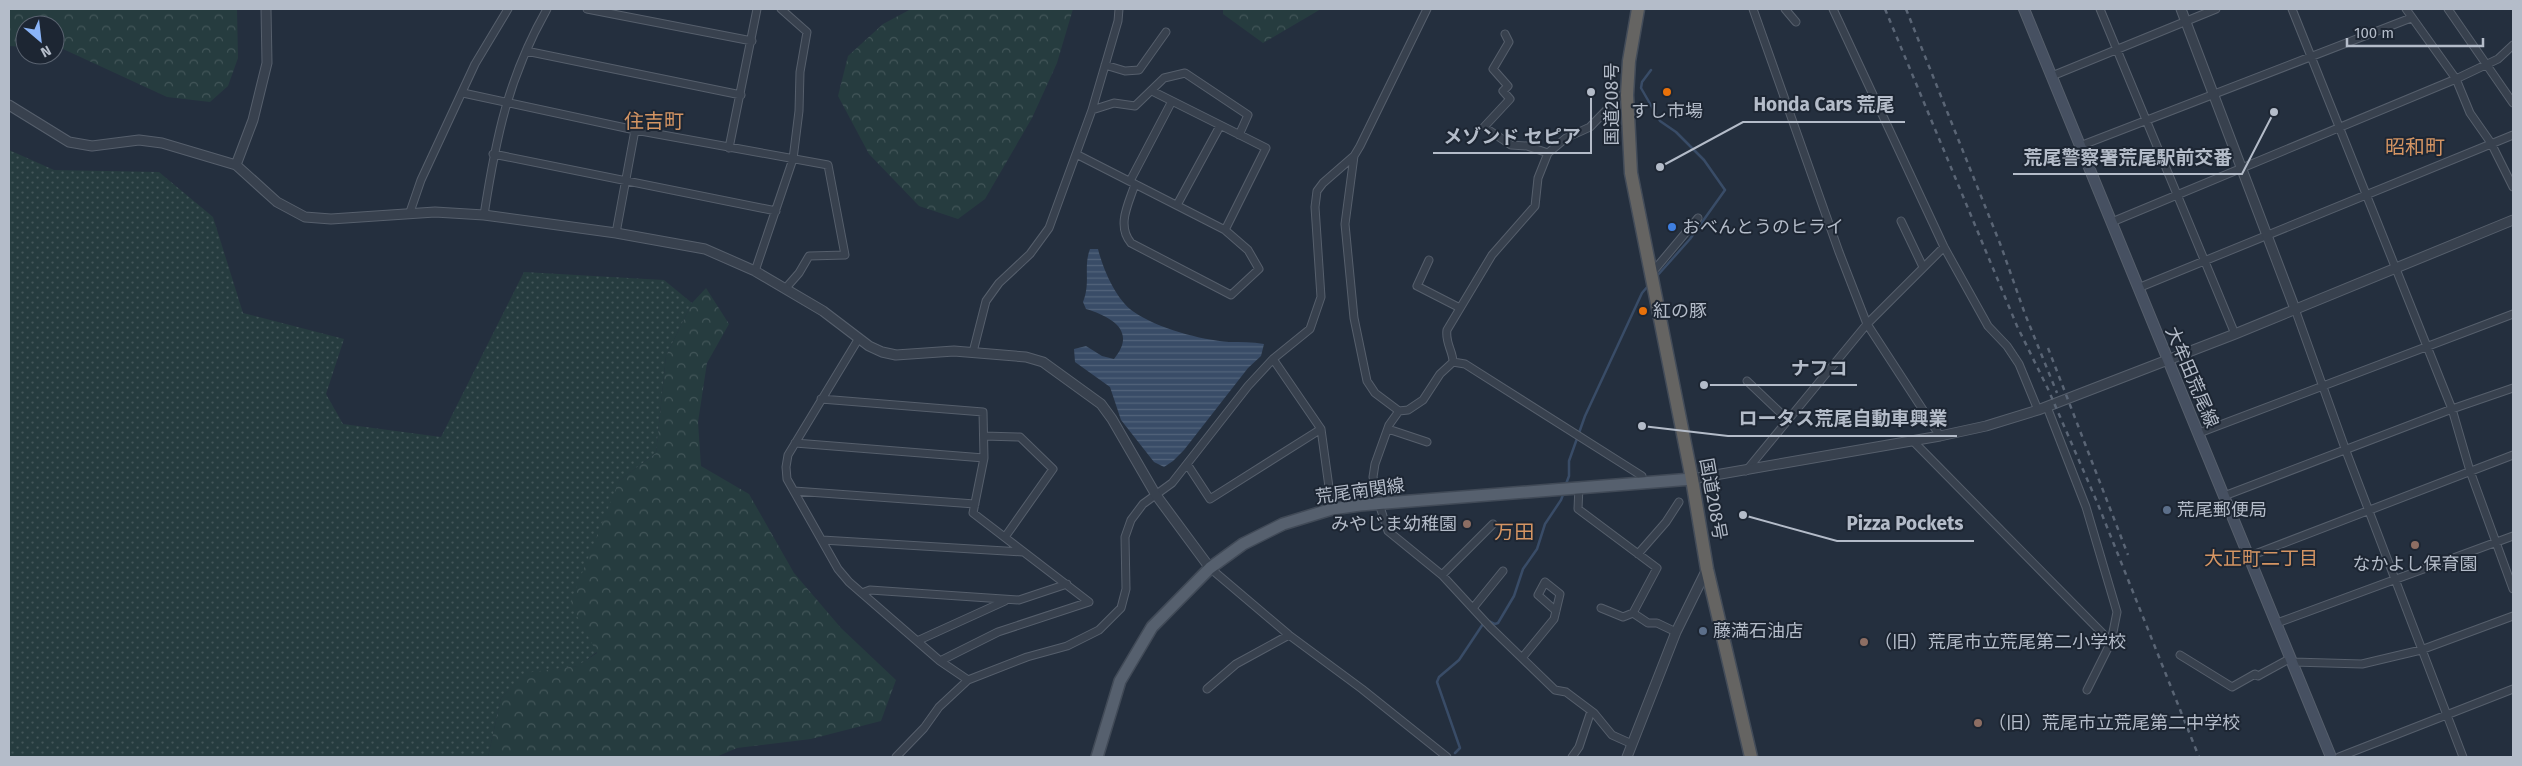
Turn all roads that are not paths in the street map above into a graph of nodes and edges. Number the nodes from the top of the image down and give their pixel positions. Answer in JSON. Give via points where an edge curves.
{"nodes":[{"id":1,"x":266,"y":9,"type":"edge"},
{"id":2,"x":508,"y":9,"type":"edge"},
{"id":3,"x":547,"y":9,"type":"edge"},
{"id":4,"x":587,"y":9,"type":"edge"},
{"id":5,"x":757,"y":9,"type":"edge"},
{"id":6,"x":780,"y":9,"type":"edge"},
{"id":7,"x":1119,"y":9,"type":"edge"},
{"id":8,"x":1427,"y":9,"type":"edge"},
{"id":9,"x":1638,"y":9,"type":"edge"},
{"id":10,"x":1753,"y":9,"type":"edge"},
{"id":11,"x":1785,"y":9,"type":"edge"},
{"id":12,"x":1833,"y":9,"type":"edge"},
{"id":13,"x":2024,"y":9,"type":"edge"},
{"id":14,"x":2100,"y":9,"type":"edge"},
{"id":15,"x":2181,"y":9,"type":"edge"},
{"id":16,"x":2216,"y":9,"type":"edge"},
{"id":17,"x":2292,"y":9,"type":"edge"},
{"id":18,"x":2406,"y":9,"type":"edge"},
{"id":19,"x":2448,"y":9,"type":"edge"},
{"id":20,"x":2412,"y":18,"type":"junction"},
{"id":21,"x":2186,"y":21,"type":"junction"},
{"id":22,"x":1796,"y":22,"type":"dead end"},
{"id":23,"x":1166,"y":32,"type":"dead end"},
{"id":24,"x":1505,"y":34,"type":"dead end"},
{"id":25,"x":752,"y":41,"type":"junction"},
{"id":26,"x":2513,"y":45,"type":"edge"},
{"id":27,"x":526,"y":50,"type":"junction"},
{"id":28,"x":2117,"y":50,"type":"junction"},
{"id":29,"x":2311,"y":57,"type":"junction"},
{"id":30,"x":2487,"y":64,"type":"junction"},
{"id":31,"x":1105,"y":65,"type":"junction"},
{"id":32,"x":2052,"y":76,"type":"junction"},
{"id":33,"x":2456,"y":78,"type":"junction"},
{"id":34,"x":1152,"y":91,"type":"junction"},
{"id":35,"x":463,"y":93,"type":"junction"},
{"id":36,"x":2213,"y":94,"type":"junction"},
{"id":37,"x":741,"y":95,"type":"junction"},
{"id":38,"x":1626,"y":96,"type":"junction"},
{"id":39,"x":1172,"y":101,"type":"junction"},
{"id":40,"x":506,"y":102,"type":"junction"},
{"id":41,"x":2513,"y":103,"type":"edge"},
{"id":42,"x":9,"y":105,"type":"edge"},
{"id":43,"x":1092,"y":110,"type":"junction"},
{"id":44,"x":2145,"y":121,"type":"junction"},
{"id":45,"x":1220,"y":126,"type":"junction"},
{"id":46,"x":2338,"y":127,"type":"junction"},
{"id":47,"x":635,"y":130,"type":"junction"},
{"id":48,"x":2513,"y":134,"type":"edge"},
{"id":49,"x":1239,"y":135,"type":"junction"},
{"id":50,"x":2491,"y":144,"type":"junction"},
{"id":51,"x":2080,"y":146,"type":"junction"},
{"id":52,"x":729,"y":148,"type":"junction"},
{"id":53,"x":1548,"y":153,"type":"junction"},
{"id":54,"x":493,"y":154,"type":"junction"},
{"id":55,"x":1076,"y":154,"type":"junction"},
{"id":56,"x":1354,"y":156,"type":"junction"},
{"id":57,"x":793,"y":159,"type":"junction"},
{"id":58,"x":236,"y":165,"type":"junction"},
{"id":59,"x":2241,"y":168,"type":"junction"},
{"id":60,"x":625,"y":181,"type":"junction"},
{"id":61,"x":1133,"y":183,"type":"junction"},
{"id":62,"x":2513,"y":187,"type":"edge"},
{"id":63,"x":2176,"y":194,"type":"junction"},
{"id":64,"x":2365,"y":195,"type":"junction"},
{"id":65,"x":1177,"y":205,"type":"junction"},
{"id":66,"x":776,"y":211,"type":"junction"},
{"id":67,"x":410,"y":212,"type":"junction"},
{"id":68,"x":484,"y":215,"type":"junction"},
{"id":69,"x":1698,"y":218,"type":"dead end"},
{"id":70,"x":1901,"y":221,"type":"dead end"},
{"id":71,"x":2112,"y":222,"type":"junction"},
{"id":72,"x":2513,"y":222,"type":"edge"},
{"id":73,"x":1226,"y":230,"type":"junction"},
{"id":74,"x":616,"y":233,"type":"junction"},
{"id":75,"x":2266,"y":234,"type":"junction"},
{"id":76,"x":1944,"y":247,"type":"junction"},
{"id":77,"x":1430,"y":260,"type":"dead end"},
{"id":78,"x":2202,"y":260,"type":"junction"},
{"id":79,"x":1924,"y":267,"type":"junction"},
{"id":80,"x":2394,"y":268,"type":"junction"},
{"id":81,"x":754,"y":271,"type":"junction"},
{"id":82,"x":1650,"y":273,"type":"junction"},
{"id":83,"x":2138,"y":288,"type":"junction"},
{"id":84,"x":785,"y":289,"type":"junction"},
{"id":85,"x":1460,"y":308,"type":"junction"},
{"id":86,"x":2295,"y":309,"type":"junction"},
{"id":87,"x":2513,"y":314,"type":"edge"},
{"id":88,"x":1867,"y":324,"type":"junction"},
{"id":89,"x":2234,"y":334,"type":"junction"},
{"id":90,"x":859,"y":338,"type":"junction"},
{"id":91,"x":2426,"y":347,"type":"junction"},
{"id":92,"x":973,"y":352,"type":"junction"},
{"id":93,"x":1274,"y":359,"type":"junction"},
{"id":94,"x":2167,"y":361,"type":"junction"},
{"id":95,"x":1453,"y":362,"type":"junction"},
{"id":96,"x":1747,"y":381,"type":"dead end"},
{"id":97,"x":2323,"y":385,"type":"junction"},
{"id":98,"x":2513,"y":388,"type":"edge"},
{"id":99,"x":821,"y":399,"type":"junction"},
{"id":100,"x":2452,"y":408,"type":"junction"},
{"id":101,"x":2042,"y":409,"type":"junction"},
{"id":102,"x":1399,"y":410,"type":"junction"},
{"id":103,"x":1788,"y":420,"type":"junction"},
{"id":104,"x":1388,"y":428,"type":"junction"},
{"id":105,"x":1321,"y":429,"type":"junction"},
{"id":106,"x":2199,"y":433,"type":"junction"},
{"id":107,"x":984,"y":436,"type":"junction"},
{"id":108,"x":1940,"y":436,"type":"junction"},
{"id":109,"x":1913,"y":441,"type":"junction"},
{"id":110,"x":1427,"y":442,"type":"dead end"},
{"id":111,"x":795,"y":443,"type":"junction"},
{"id":112,"x":2346,"y":450,"type":"junction"},
{"id":113,"x":2513,"y":455,"type":"edge"},
{"id":114,"x":984,"y":458,"type":"junction"},
{"id":115,"x":1187,"y":464,"type":"junction"},
{"id":116,"x":1746,"y":471,"type":"junction"},
{"id":117,"x":2470,"y":471,"type":"junction"},
{"id":118,"x":1692,"y":479,"type":"junction"},
{"id":119,"x":1640,"y":482,"type":"junction"},
{"id":120,"x":1580,"y":486,"type":"junction"},
{"id":121,"x":794,"y":491,"type":"junction"},
{"id":122,"x":1156,"y":495,"type":"junction"},
{"id":123,"x":2224,"y":496,"type":"junction"},
{"id":124,"x":1679,"y":502,"type":"dead end"},
{"id":125,"x":975,"y":504,"type":"junction"},
{"id":126,"x":1379,"y":504,"type":"junction"},
{"id":127,"x":1332,"y":509,"type":"junction"},
{"id":128,"x":2370,"y":511,"type":"junction"},
{"id":129,"x":1493,"y":524,"type":"dead end"},
{"id":130,"x":2513,"y":536,"type":"edge"},
{"id":131,"x":1005,"y":537,"type":"junction"},
{"id":132,"x":822,"y":540,"type":"junction"},
{"id":133,"x":2497,"y":542,"type":"junction"},
{"id":134,"x":1024,"y":552,"type":"junction"},
{"id":135,"x":1638,"y":554,"type":"junction"},
{"id":136,"x":2250,"y":556,"type":"junction"},
{"id":137,"x":1210,"y":568,"type":"junction"},
{"id":138,"x":1707,"y":569,"type":"junction"},
{"id":139,"x":1503,"y":571,"type":"dead end"},
{"id":140,"x":1442,"y":575,"type":"junction"},
{"id":141,"x":2397,"y":579,"type":"junction"},
{"id":142,"x":1066,"y":584,"type":"junction"},
{"id":143,"x":2513,"y":589,"type":"edge"},
{"id":144,"x":862,"y":594,"type":"junction"},
{"id":145,"x":1007,"y":600,"type":"junction"},
{"id":146,"x":1473,"y":608,"type":"junction"},
{"id":147,"x":1601,"y":608,"type":"dead end"},
{"id":148,"x":1556,"y":611,"type":"dead end"},
{"id":149,"x":1634,"y":613,"type":"junction"},
{"id":150,"x":2513,"y":616,"type":"edge"},
{"id":151,"x":2277,"y":624,"type":"junction"},
{"id":152,"x":1676,"y":632,"type":"junction"},
{"id":153,"x":1289,"y":635,"type":"junction"},
{"id":154,"x":917,"y":641,"type":"junction"},
{"id":155,"x":2111,"y":642,"type":"junction"},
{"id":156,"x":2421,"y":650,"type":"junction"},
{"id":157,"x":2180,"y":655,"type":"dead end"},
{"id":158,"x":1522,"y":658,"type":"junction"},
{"id":159,"x":2292,"y":660,"type":"junction"},
{"id":160,"x":940,"y":661,"type":"junction"},
{"id":161,"x":968,"y":680,"type":"junction"},
{"id":162,"x":1207,"y":689,"type":"dead end"},
{"id":163,"x":2087,"y":690,"type":"dead end"},
{"id":164,"x":2513,"y":690,"type":"edge"},
{"id":165,"x":1591,"y":711,"type":"junction"},
{"id":166,"x":2446,"y":714,"type":"junction"},
{"id":167,"x":1632,"y":744,"type":"junction"},
{"id":168,"x":896,"y":757,"type":"edge"},
{"id":169,"x":1097,"y":757,"type":"edge"},
{"id":170,"x":1447,"y":757,"type":"edge"},
{"id":171,"x":1572,"y":757,"type":"edge"},
{"id":172,"x":1628,"y":757,"type":"edge"},
{"id":173,"x":1752,"y":757,"type":"edge"},
{"id":174,"x":2331,"y":757,"type":"edge"},
{"id":175,"x":2339,"y":757,"type":"edge"},
{"id":176,"x":2463,"y":757,"type":"edge"}],
"edges":[{"from":1,"to":58,"type":"street","via":[[267,63],[253,120]]},
{"from":2,"to":35,"type":"street","via":[[475,64]]},
{"from":3,"to":27,"type":"street"},
{"from":4,"to":25,"type":"street"},
{"from":5,"to":25,"type":"street"},
{"from":6,"to":57,"type":"street","via":[[807,32],[800,72]]},
{"from":7,"to":31,"type":"street"},
{"from":8,"to":56,"type":"street"},
{"from":9,"to":38,"type":"highway","name":"国道208号"},
{"from":10,"to":88,"type":"street"},
{"from":11,"to":22,"type":"street"},
{"from":12,"to":76,"type":"street"},
{"from":13,"to":32,"type":"main road","name":"大牟田荒尾線"},
{"from":14,"to":28,"type":"street"},
{"from":15,"to":21,"type":"street"},
{"from":16,"to":21,"type":"street"},
{"from":17,"to":29,"type":"street"},
{"from":18,"to":20,"type":"street"},
{"from":19,"to":30,"type":"street"},
{"from":20,"to":29,"type":"street"},
{"from":20,"to":33,"type":"street"},
{"from":21,"to":28,"type":"street"},
{"from":21,"to":36,"type":"street"},
{"from":23,"to":31,"type":"street","via":[[1139,70],[1124,71]]},
{"from":24,"to":53,"type":"street","via":[[1508,47],[1493,70],[1508,86],[1503,91],[1510,99],[1484,127],[1511,145]]},
{"from":25,"to":37,"type":"street"},
{"from":26,"to":30,"type":"street","via":[[2498,60]]},
{"from":27,"to":37,"type":"street"},
{"from":27,"to":40,"type":"street"},
{"from":28,"to":32,"type":"street"},
{"from":28,"to":44,"type":"street"},
{"from":29,"to":36,"type":"street"},
{"from":29,"to":46,"type":"street"},
{"from":30,"to":33,"type":"street"},
{"from":30,"to":41,"type":"street"},
{"from":31,"to":43,"type":"street"},
{"from":32,"to":51,"type":"main road","name":"大牟田荒尾線"},
{"from":33,"to":46,"type":"street"},
{"from":33,"to":50,"type":"street","via":[[2470,113]]},
{"from":34,"to":39,"type":"street"},
{"from":34,"to":43,"type":"street","via":[[1135,106],[1114,103]]},
{"from":34,"to":49,"type":"street","via":[[1164,78],[1184,73],[1248,115]]},
{"from":35,"to":40,"type":"street"},
{"from":35,"to":67,"type":"street","via":[[421,180]]},
{"from":36,"to":44,"type":"street"},
{"from":36,"to":59,"type":"street"},
{"from":37,"to":52,"type":"street"},
{"from":38,"to":53,"type":"street","via":[[1620,96],[1590,126],[1566,138]]},
{"from":38,"to":82,"type":"highway","name":"国道208号","via":[[1631,173]]},
{"from":39,"to":45,"type":"street"},
{"from":39,"to":61,"type":"street"},
{"from":40,"to":47,"type":"street"},
{"from":40,"to":54,"type":"street"},
{"from":42,"to":58,"type":"street","via":[[52,133],[80,145],[139,140],[162,143]]},
{"from":43,"to":55,"type":"street"},
{"from":44,"to":51,"type":"street"},
{"from":44,"to":63,"type":"street"},
{"from":45,"to":49,"type":"street"},
{"from":45,"to":65,"type":"street"},
{"from":46,"to":59,"type":"street"},
{"from":46,"to":64,"type":"street"},
{"from":47,"to":52,"type":"street"},
{"from":47,"to":60,"type":"street"},
{"from":48,"to":50,"type":"street"},
{"from":49,"to":73,"type":"street","via":[[1266,148]]},
{"from":50,"to":62,"type":"street"},
{"from":50,"to":64,"type":"street"},
{"from":51,"to":71,"type":"main road","name":"大牟田荒尾線"},
{"from":52,"to":57,"type":"street"},
{"from":53,"to":85,"type":"street","via":[[1538,178],[1535,206],[1492,255]]},
{"from":54,"to":60,"type":"street"},
{"from":54,"to":68,"type":"street"},
{"from":55,"to":61,"type":"street"},
{"from":55,"to":92,"type":"street","via":[[1049,228],[1030,254],[999,283],[986,301]]},
{"from":56,"to":93,"type":"street","via":[[1317,191],[1314,207],[1321,297],[1318,311],[1310,329]]},
{"from":56,"to":102,"type":"street","via":[[1345,224],[1359,350],[1367,381],[1376,393]]},
{"from":57,"to":66,"type":"street"},
{"from":57,"to":84,"type":"street","via":[[828,165],[845,255],[809,256]]},
{"from":58,"to":67,"type":"street","via":[[277,202],[305,217],[331,219]]},
{"from":59,"to":63,"type":"street"},
{"from":59,"to":75,"type":"street"},
{"from":60,"to":66,"type":"street"},
{"from":60,"to":74,"type":"street"},
{"from":61,"to":65,"type":"street"},
{"from":61,"to":73,"type":"street","via":[[1124,230],[1131,242],[1231,296],[1259,269],[1248,250]]},
{"from":63,"to":71,"type":"street"},
{"from":63,"to":78,"type":"street"},
{"from":64,"to":75,"type":"street"},
{"from":64,"to":80,"type":"street"},
{"from":65,"to":73,"type":"street"},
{"from":66,"to":81,"type":"street"},
{"from":67,"to":68,"type":"street"},
{"from":68,"to":74,"type":"street"},
{"from":69,"to":82,"type":"street"},
{"from":70,"to":79,"type":"street"},
{"from":71,"to":83,"type":"main road","name":"大牟田荒尾線"},
{"from":72,"to":80,"type":"street"},
{"from":74,"to":81,"type":"street","via":[[705,249]]},
{"from":75,"to":78,"type":"street"},
{"from":75,"to":86,"type":"street"},
{"from":76,"to":79,"type":"street"},
{"from":76,"to":101,"type":"street","via":[[1988,326],[2019,364]]},
{"from":77,"to":85,"type":"street","via":[[1417,286]]},
{"from":78,"to":83,"type":"street"},
{"from":78,"to":89,"type":"street"},
{"from":79,"to":88,"type":"street"},
{"from":80,"to":86,"type":"street"},
{"from":80,"to":91,"type":"street"},
{"from":81,"to":84,"type":"street"},
{"from":82,"to":118,"type":"highway","name":"国道208号"},
{"from":83,"to":94,"type":"main road","name":"大牟田荒尾線"},
{"from":84,"to":90,"type":"street","via":[[823,311]]},
{"from":85,"to":95,"type":"street","via":[[1447,330],[1446,339]]},
{"from":86,"to":89,"type":"street"},
{"from":86,"to":97,"type":"street"},
{"from":87,"to":91,"type":"street"},
{"from":88,"to":103,"type":"street"},
{"from":88,"to":108,"type":"street"},
{"from":89,"to":94,"type":"street"},
{"from":90,"to":92,"type":"street","via":[[882,352],[896,355],[954,350]]},
{"from":90,"to":99,"type":"street"},
{"from":91,"to":97,"type":"street"},
{"from":91,"to":100,"type":"street"},
{"from":92,"to":122,"type":"street","via":[[1044,362],[1093,398],[1112,419]]},
{"from":93,"to":105,"type":"street"},
{"from":93,"to":115,"type":"street","via":[[1248,386]]},
{"from":94,"to":101,"type":"street"},
{"from":94,"to":106,"type":"main road","name":"大牟田荒尾線"},
{"from":95,"to":102,"type":"street","via":[[1440,374],[1424,400],[1408,410]]},
{"from":95,"to":119,"type":"street","via":[[1465,364],[1577,433],[1642,476]]},
{"from":96,"to":103,"type":"street"},
{"from":97,"to":106,"type":"street"},
{"from":97,"to":112,"type":"street"},
{"from":98,"to":100,"type":"street"},
{"from":99,"to":107,"type":"street","via":[[983,412]]},
{"from":99,"to":111,"type":"street"},
{"from":100,"to":112,"type":"street"},
{"from":100,"to":117,"type":"street"},
{"from":101,"to":108,"type":"street"},
{"from":101,"to":155,"type":"street","via":[[2086,507],[2117,612]]},
{"from":102,"to":104,"type":"street"},
{"from":103,"to":116,"type":"street"},
{"from":104,"to":110,"type":"street"},
{"from":104,"to":126,"type":"street","via":[[1373,477]]},
{"from":105,"to":115,"type":"street","via":[[1210,499]]},
{"from":105,"to":127,"type":"street"},
{"from":106,"to":123,"type":"main road","name":"大牟田荒尾線"},
{"from":107,"to":114,"type":"street"},
{"from":107,"to":131,"type":"street","via":[[1020,438],[1054,469]]},
{"from":108,"to":109,"type":"street"},
{"from":109,"to":116,"type":"street"},
{"from":109,"to":155,"type":"street"},
{"from":111,"to":114,"type":"street"},
{"from":111,"to":121,"type":"street","via":[[786,467],[787,479]]},
{"from":112,"to":123,"type":"street"},
{"from":112,"to":128,"type":"street"},
{"from":113,"to":117,"type":"street"},
{"from":114,"to":125,"type":"street"},
{"from":115,"to":122,"type":"street","via":[[1172,483]]},
{"from":116,"to":118,"type":"street"},
{"from":117,"to":128,"type":"street"},
{"from":117,"to":133,"type":"street"},
{"from":118,"to":119,"type":"main road","name":"荒尾南関線"},
{"from":118,"to":138,"type":"highway","name":"国道208号"},
{"from":119,"to":120,"type":"main road","name":"荒尾南関線"},
{"from":120,"to":126,"type":"main road","name":"荒尾南関線"},
{"from":120,"to":135,"type":"street","via":[[1578,509]]},
{"from":121,"to":125,"type":"street"},
{"from":121,"to":132,"type":"street"},
{"from":122,"to":137,"type":"street"},
{"from":122,"to":161,"type":"street","via":[[1143,504],[1124,537],[1126,589],[1120,608],[1112,619],[1067,646],[1027,657]]},
{"from":123,"to":136,"type":"main road","name":"大牟田荒尾線"},
{"from":124,"to":135,"type":"street"},
{"from":125,"to":131,"type":"street","via":[[973,513]]},
{"from":126,"to":127,"type":"main road","name":"荒尾南関線"},
{"from":126,"to":140,"type":"street","via":[[1388,531]]},
{"from":127,"to":137,"type":"main road","name":"荒尾南関線","via":[[1283,524],[1243,544]]},
{"from":128,"to":136,"type":"street"},
{"from":128,"to":141,"type":"street"},
{"from":129,"to":140,"type":"street"},
{"from":130,"to":133,"type":"street"},
{"from":131,"to":134,"type":"street"},
{"from":132,"to":134,"type":"street"},
{"from":132,"to":144,"type":"street","via":[[838,569]]},
{"from":133,"to":141,"type":"street"},
{"from":133,"to":143,"type":"street"},
{"from":134,"to":142,"type":"street"},
{"from":135,"to":149,"type":"street","via":[[1657,568]]},
{"from":136,"to":151,"type":"main road","name":"大牟田荒尾線"},
{"from":137,"to":153,"type":"street"},
{"from":137,"to":169,"type":"main road","name":"荒尾南関線","via":[[1152,627],[1120,681]]},
{"from":138,"to":152,"type":"street"},
{"from":138,"to":173,"type":"highway","name":"国道208号"},
{"from":139,"to":146,"type":"street"},
{"from":140,"to":146,"type":"street"},
{"from":141,"to":151,"type":"street"},
{"from":141,"to":156,"type":"street"},
{"from":142,"to":145,"type":"street","via":[[1018,600]]},
{"from":142,"to":160,"type":"street","via":[[1089,602],[998,632]]},
{"from":144,"to":145,"type":"street","via":[[870,590]]},
{"from":144,"to":154,"type":"street"},
{"from":145,"to":154,"type":"street"},
{"from":146,"to":158,"type":"street"},
{"from":147,"to":149,"type":"street","via":[[1622,617]]},
{"from":148,"to":158,"type":"street","via":[[1554,619]]},
{"from":149,"to":152,"type":"street","via":[[1648,623],[1657,623]]},
{"from":150,"to":156,"type":"street"},
{"from":151,"to":159,"type":"main road","name":"大牟田荒尾線"},
{"from":152,"to":167,"type":"street"},
{"from":153,"to":162,"type":"street","via":[[1236,664]]},
{"from":153,"to":170,"type":"street"},
{"from":154,"to":160,"type":"street"},
{"from":155,"to":163,"type":"street"},
{"from":156,"to":159,"type":"street","via":[[2362,664]]},
{"from":156,"to":166,"type":"street"},
{"from":157,"to":159,"type":"street","via":[[2232,687]]},
{"from":158,"to":165,"type":"street","via":[[1555,690],[1566,692]]},
{"from":159,"to":174,"type":"main road","name":"大牟田荒尾線"},
{"from":160,"to":161,"type":"street"},
{"from":161,"to":168,"type":"street","via":[[939,706],[924,728]]},
{"from":164,"to":166,"type":"street"},
{"from":165,"to":167,"type":"street","via":[[1612,735]]},
{"from":165,"to":171,"type":"street","via":[[1579,747]]},
{"from":166,"to":175,"type":"street"},
{"from":166,"to":176,"type":"street"},
{"from":167,"to":172,"type":"street"}]}
